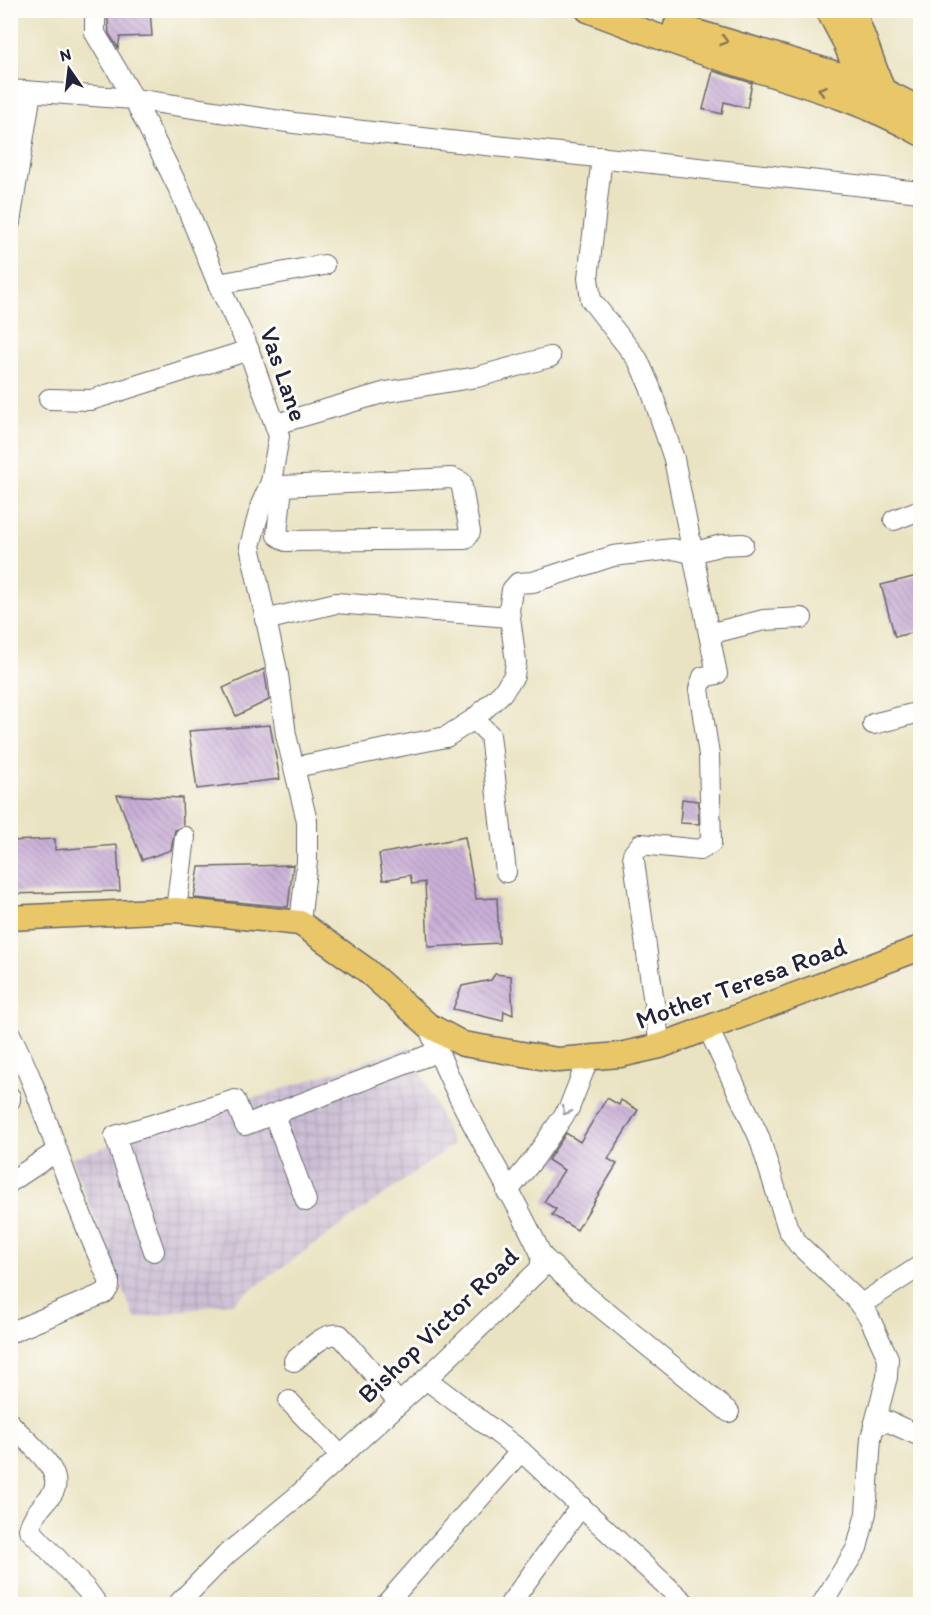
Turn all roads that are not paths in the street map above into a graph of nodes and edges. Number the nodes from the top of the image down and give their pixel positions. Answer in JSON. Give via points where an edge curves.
{"nodes":[{"id":1,"x":95,"y":10,"type":"edge"},
{"id":2,"x":588,"y":10,"type":"edge"},
{"id":3,"x":628,"y":10,"type":"edge"},
{"id":4,"x":828,"y":10,"type":"edge"},
{"id":5,"x":853,"y":10,"type":"edge"},
{"id":6,"x":10,"y":90,"type":"edge"},
{"id":7,"x":31,"y":92,"type":"junction"},
{"id":8,"x":867,"y":96,"type":"junction"},
{"id":9,"x":134,"y":99,"type":"junction"},
{"id":10,"x":921,"y":109,"type":"edge"},
{"id":11,"x":921,"y":133,"type":"edge"},
{"id":12,"x":602,"y":157,"type":"junction"},
{"id":13,"x":921,"y":192,"type":"edge"},
{"id":14,"x":10,"y":222,"type":"edge"},
{"id":15,"x":324,"y":265,"type":"dead end"},
{"id":16,"x":218,"y":284,"type":"junction"},
{"id":17,"x":249,"y":350,"type":"junction"},
{"id":18,"x":550,"y":357,"type":"dead end"},
{"id":19,"x":49,"y":399,"type":"dead end"},
{"id":20,"x":276,"y":424,"type":"junction"},
{"id":21,"x":277,"y":484,"type":"junction"},
{"id":22,"x":921,"y":510,"type":"edge"},
{"id":23,"x":894,"y":520,"type":"dead end"},
{"id":24,"x":743,"y":544,"type":"dead end"},
{"id":25,"x":692,"y":553,"type":"junction"},
{"id":26,"x":509,"y":617,"type":"junction"},
{"id":27,"x":802,"y":618,"type":"dead end"},
{"id":28,"x":265,"y":620,"type":"junction"},
{"id":29,"x":709,"y":634,"type":"junction"},
{"id":30,"x":921,"y":712,"type":"edge"},
{"id":31,"x":474,"y":719,"type":"junction"},
{"id":32,"x":873,"y":724,"type":"dead end"},
{"id":33,"x":295,"y":766,"type":"junction"},
{"id":34,"x":185,"y":837,"type":"dead end"},
{"id":35,"x":506,"y":872,"type":"dead end"},
{"id":36,"x":176,"y":910,"type":"junction"},
{"id":37,"x":10,"y":918,"type":"edge"},
{"id":38,"x":300,"y":922,"type":"junction"},
{"id":39,"x":921,"y":948,"type":"edge"},
{"id":40,"x":428,"y":1025,"type":"junction"},
{"id":41,"x":708,"y":1028,"type":"junction"},
{"id":42,"x":10,"y":1034,"type":"edge"},
{"id":43,"x":660,"y":1046,"type":"junction"},
{"id":44,"x":437,"y":1052,"type":"junction"},
{"id":45,"x":589,"y":1058,"type":"junction"},
{"id":46,"x":274,"y":1114,"type":"junction"},
{"id":47,"x":57,"y":1151,"type":"junction"},
{"id":48,"x":10,"y":1182,"type":"edge"},
{"id":49,"x":507,"y":1192,"type":"junction"},
{"id":50,"x":306,"y":1201,"type":"dead end"},
{"id":51,"x":154,"y":1251,"type":"dead end"},
{"id":52,"x":542,"y":1256,"type":"junction"},
{"id":53,"x":921,"y":1266,"type":"edge"},
{"id":54,"x":860,"y":1305,"type":"junction"},
{"id":55,"x":14,"y":1331,"type":"dead end"},
{"id":56,"x":294,"y":1361,"type":"dead end"},
{"id":57,"x":426,"y":1379,"type":"junction"},
{"id":58,"x":289,"y":1401,"type":"dead end"},
{"id":59,"x":399,"y":1403,"type":"junction"},
{"id":60,"x":729,"y":1412,"type":"dead end"},
{"id":61,"x":10,"y":1423,"type":"edge"},
{"id":62,"x":874,"y":1425,"type":"junction"},
{"id":63,"x":921,"y":1436,"type":"edge"},
{"id":64,"x":521,"y":1451,"type":"junction"},
{"id":65,"x":341,"y":1456,"type":"junction"},
{"id":66,"x":581,"y":1506,"type":"junction"},
{"id":67,"x":97,"y":1605,"type":"edge"},
{"id":68,"x":178,"y":1605,"type":"edge"},
{"id":69,"x":386,"y":1605,"type":"edge"},
{"id":70,"x":510,"y":1605,"type":"edge"},
{"id":71,"x":686,"y":1605,"type":"edge"},
{"id":72,"x":822,"y":1605,"type":"edge"}],
"edges":[{"from":1,"to":9,"type":"street","name":"Vas Lane","via":[[95,33]]},
{"from":8,"to":2,"type":"main road","one_way":true,"via":[[823,90],[705,53]]},
{"from":3,"to":8,"type":"main road","one_way":true},
{"from":4,"to":8,"type":"main road"},
{"from":5,"to":8,"type":"main road"},
{"from":6,"to":7,"type":"street"},
{"from":7,"to":9,"type":"street"},
{"from":7,"to":14,"type":"street"},
{"from":8,"to":10,"type":"main road"},
{"from":8,"to":11,"type":"main road"},
{"from":9,"to":12,"type":"street","via":[[317,126]]},
{"from":9,"to":16,"type":"street","name":"Vas Lane","via":[[181,193]]},
{"from":12,"to":13,"type":"street"},
{"from":12,"to":25,"type":"street","via":[[588,278],[591,300],[638,360],[650,387],[674,459]]},
{"from":15,"to":16,"type":"street"},
{"from":16,"to":17,"type":"street","name":"Vas Lane"},
{"from":17,"to":19,"type":"street","via":[[91,400]]},
{"from":17,"to":20,"type":"street","name":"Vas Lane"},
{"from":18,"to":20,"type":"street","via":[[477,377],[386,392]]},
{"from":20,"to":21,"type":"street","name":"Vas Lane"},
{"from":21,"to":21,"type":"street","via":[[452,478],[461,482],[470,532],[465,539],[286,541],[276,535]]},
{"from":21,"to":28,"type":"street","name":"Vas Lane","via":[[261,504],[250,546]]},
{"from":22,"to":23,"type":"street"},
{"from":24,"to":25,"type":"street"},
{"from":25,"to":26,"type":"street","via":[[673,549],[613,556],[518,584],[510,597]]},
{"from":25,"to":29,"type":"street"},
{"from":26,"to":28,"type":"street","via":[[336,603]]},
{"from":26,"to":31,"type":"street","via":[[516,662],[514,676]]},
{"from":27,"to":29,"type":"street","via":[[764,620]]},
{"from":28,"to":33,"type":"street","name":"Vas Lane"},
{"from":29,"to":43,"type":"street","via":[[717,674],[703,677],[699,689],[709,755],[711,843],[700,850],[641,844],[633,854]]},
{"from":30,"to":32,"type":"street"},
{"from":31,"to":33,"type":"street","via":[[446,737]]},
{"from":31,"to":35,"type":"street","via":[[490,735]]},
{"from":33,"to":38,"type":"street","name":"Vas Lane","via":[[307,821]]},
{"from":34,"to":36,"type":"street"},
{"from":36,"to":37,"type":"main road"},
{"from":36,"to":38,"type":"main road"},
{"from":38,"to":40,"type":"main road","name":"Mother Teresa Road","via":[[364,969]]},
{"from":39,"to":41,"type":"main road","name":"Mother Teresa Road"},
{"from":40,"to":44,"type":"street","name":"Bishop Victor Road"},
{"from":40,"to":45,"type":"main road","name":"Mother Teresa Road","via":[[463,1044],[497,1052],[558,1060]]},
{"from":41,"to":43,"type":"main road","name":"Mother Teresa Road"},
{"from":41,"to":54,"type":"street","via":[[759,1137],[788,1229],[798,1244]]},
{"from":42,"to":47,"type":"street","via":[[42,1099]]},
{"from":43,"to":45,"type":"main road","name":"Mother Teresa Road"},
{"from":44,"to":46,"type":"street"},
{"from":44,"to":49,"type":"street","name":"Bishop Victor Road"},
{"from":45,"to":49,"type":"street","one_way":true,"via":[[569,1108]]},
{"from":46,"to":50,"type":"street"},
{"from":46,"to":51,"type":"street","via":[[245,1125],[235,1100],[115,1136]]},
{"from":47,"to":48,"type":"street"},
{"from":47,"to":55,"type":"street","via":[[109,1287],[105,1293]]},
{"from":49,"to":52,"type":"street","name":"Bishop Victor Road"},
{"from":52,"to":57,"type":"street","name":"Bishop Victor Road","via":[[540,1269],[525,1286]]},
{"from":52,"to":60,"type":"street"},
{"from":53,"to":54,"type":"street"},
{"from":54,"to":62,"type":"street","via":[[882,1340],[888,1358]]},
{"from":56,"to":59,"type":"street","via":[[326,1337],[340,1335]]},
{"from":57,"to":59,"type":"street","name":"Bishop Victor Road"},
{"from":57,"to":64,"type":"street"},
{"from":58,"to":65,"type":"street"},
{"from":59,"to":65,"type":"street","name":"Bishop Victor Road"},
{"from":61,"to":67,"type":"street","via":[[48,1462],[55,1476],[54,1491],[28,1528]]},
{"from":62,"to":63,"type":"street","via":[[889,1422]]},
{"from":62,"to":72,"type":"street","via":[[866,1513],[857,1548]]},
{"from":64,"to":66,"type":"street"},
{"from":64,"to":69,"type":"street"},
{"from":65,"to":68,"type":"street","name":"Bishop Victor Road","via":[[227,1554]]},
{"from":66,"to":70,"type":"street"},
{"from":66,"to":71,"type":"street"}]}
